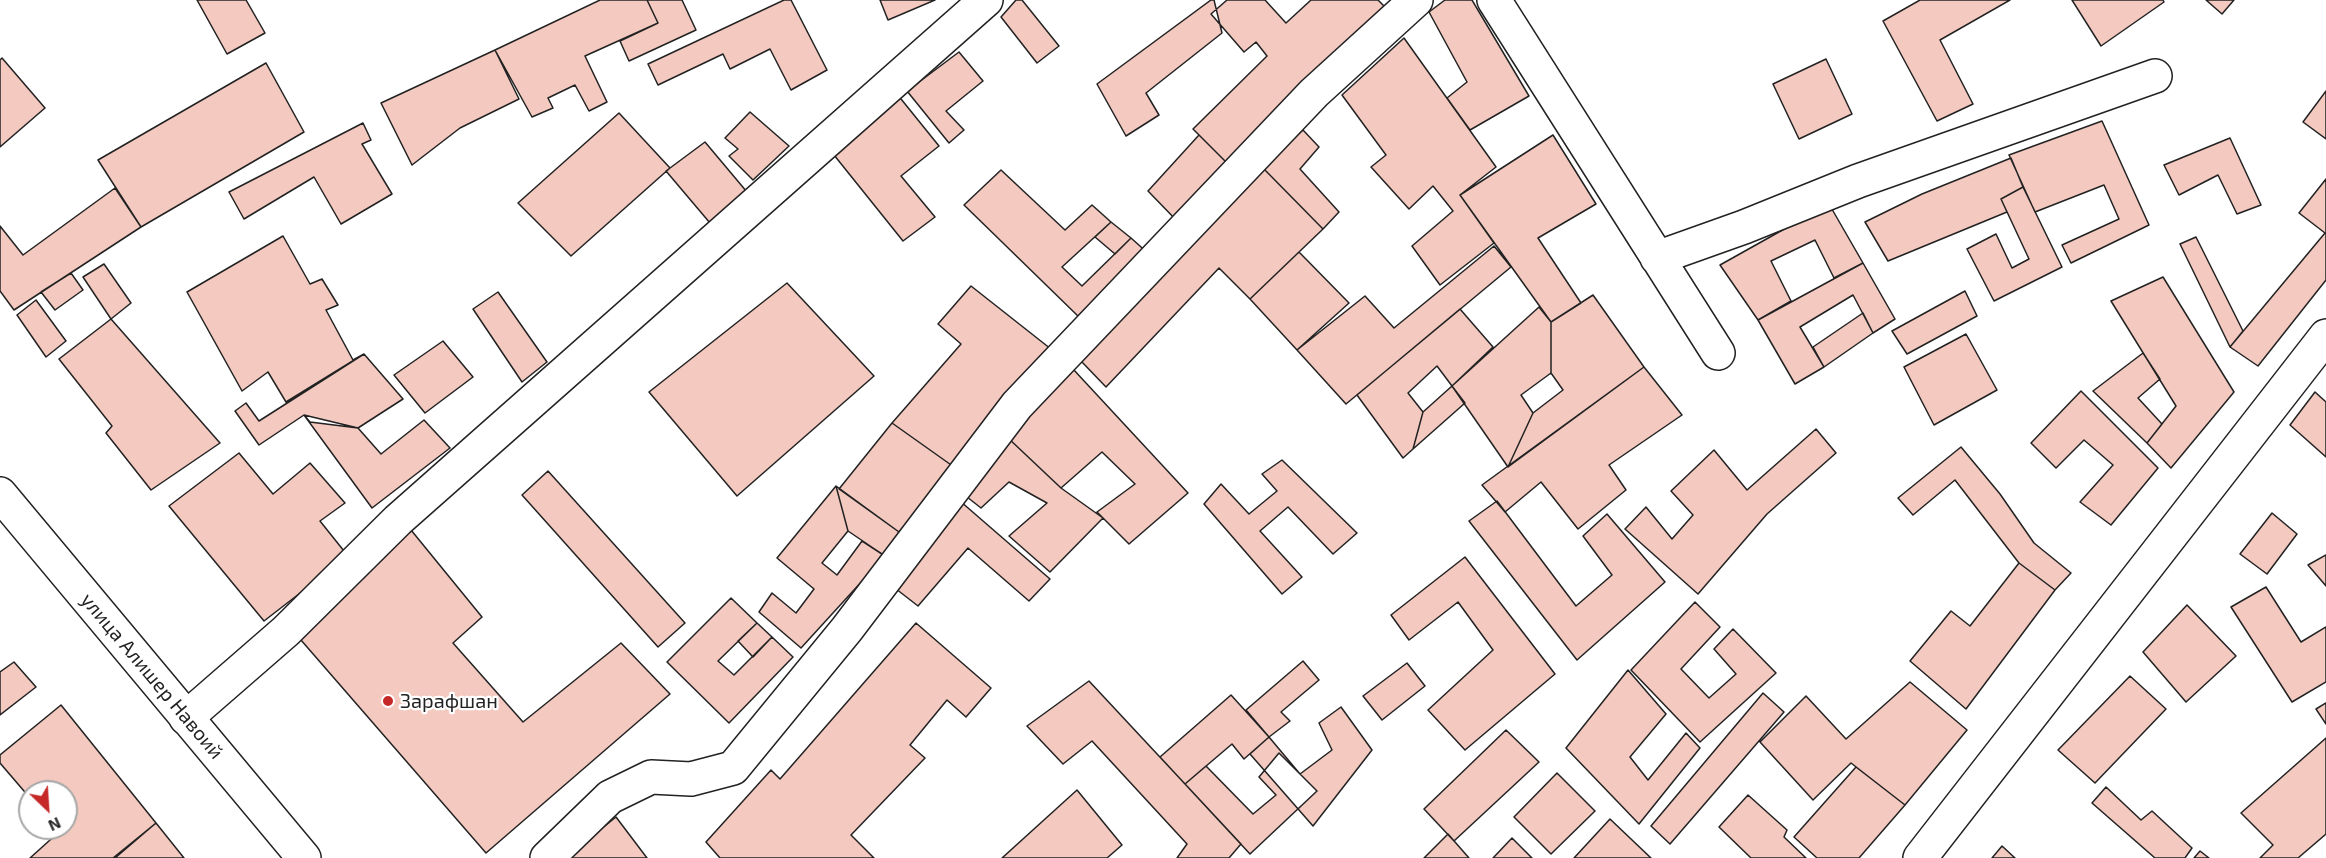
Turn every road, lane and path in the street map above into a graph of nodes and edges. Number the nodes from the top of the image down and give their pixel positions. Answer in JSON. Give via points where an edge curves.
{"nodes":[{"id":1,"x":986,"y":0,"type":"edge"},
{"id":2,"x":1416,"y":0,"type":"edge"},
{"id":3,"x":1494,"y":0,"type":"edge"},
{"id":4,"x":2155,"y":76,"type":"dead end"},
{"id":5,"x":1657,"y":258,"type":"junction"},
{"id":6,"x":2326,"y":336,"type":"edge"},
{"id":7,"x":1718,"y":353,"type":"dead end"},
{"id":8,"x":0,"y":494,"type":"edge"},
{"id":9,"x":186,"y":718,"type":"junction"},
{"id":10,"x":304,"y":858,"type":"edge"},
{"id":11,"x":547,"y":858,"type":"edge"},
{"id":12,"x":1920,"y":858,"type":"edge"}],
"edges":[{"from":1,"to":9,"type":"street","via":[[398,520],[286,631]]},
{"from":2,"to":11,"type":"street","via":[[1314,93],[1017,405],[847,629],[733,768],[691,779],[651,777],[610,797]]},
{"from":3,"to":5,"type":"street"},
{"from":4,"to":5,"type":"street","via":[[1858,181],[1744,228]]},
{"from":5,"to":7,"type":"street"},
{"from":6,"to":12,"type":"street"},
{"from":8,"to":9,"type":"street","name":"улица Алишер Навоий"},
{"from":9,"to":10,"type":"street","name":"улица Алишер Навоий"}]}
